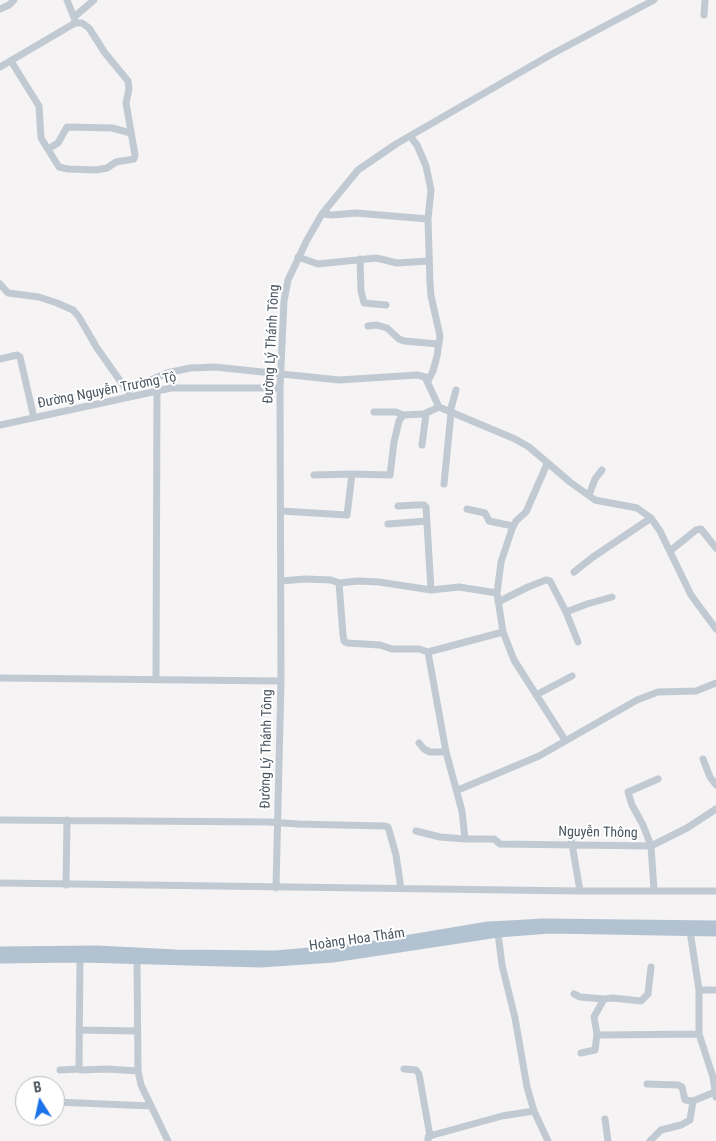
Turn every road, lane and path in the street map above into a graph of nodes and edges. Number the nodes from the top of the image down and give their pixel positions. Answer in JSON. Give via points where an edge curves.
{"nodes":[{"id":1,"x":14,"y":0,"type":"edge"},
{"id":2,"x":94,"y":0,"type":"edge"},
{"id":3,"x":654,"y":0,"type":"edge"},
{"id":4,"x":705,"y":0,"type":"edge"},
{"id":5,"x":68,"y":1,"type":"edge"},
{"id":6,"x":0,"y":9,"type":"edge"},
{"id":7,"x":704,"y":15,"type":"dead end"},
{"id":8,"x":75,"y":20,"type":"junction"},
{"id":9,"x":11,"y":61,"type":"junction"},
{"id":10,"x":0,"y":67,"type":"edge"},
{"id":11,"x":131,"y":133,"type":"junction"},
{"id":12,"x":410,"y":136,"type":"junction"},
{"id":13,"x":48,"y":149,"type":"junction"},
{"id":14,"x":322,"y":214,"type":"junction"},
{"id":15,"x":428,"y":219,"type":"junction"},
{"id":16,"x":298,"y":257,"type":"junction"},
{"id":17,"x":360,"y":259,"type":"junction"},
{"id":18,"x":430,"y":261,"type":"junction"},
{"id":19,"x":0,"y":284,"type":"edge"},
{"id":20,"x":8,"y":293,"type":"junction"},
{"id":21,"x":0,"y":297,"type":"edge"},
{"id":22,"x":386,"y":304,"type":"dead end"},
{"id":23,"x":368,"y":326,"type":"dead end"},
{"id":24,"x":439,"y":344,"type":"junction"},
{"id":25,"x":0,"y":359,"type":"edge"},
{"id":26,"x":282,"y":373,"type":"junction"},
{"id":27,"x":428,"y":381,"type":"junction"},
{"id":28,"x":280,"y":388,"type":"junction"},
{"id":29,"x":456,"y":390,"type":"dead end"},
{"id":30,"x":156,"y":391,"type":"junction"},
{"id":31,"x":129,"y":393,"type":"junction"},
{"id":32,"x":439,"y":407,"type":"junction"},
{"id":33,"x":374,"y":412,"type":"dead end"},
{"id":34,"x":450,"y":412,"type":"junction"},
{"id":35,"x":426,"y":414,"type":"junction"},
{"id":36,"x":403,"y":415,"type":"junction"},
{"id":37,"x":34,"y":418,"type":"junction"},
{"id":38,"x":0,"y":425,"type":"edge"},
{"id":39,"x":422,"y":445,"type":"dead end"},
{"id":40,"x":547,"y":464,"type":"junction"},
{"id":41,"x":602,"y":470,"type":"dead end"},
{"id":42,"x":352,"y":474,"type":"junction"},
{"id":43,"x":314,"y":475,"type":"dead end"},
{"id":44,"x":444,"y":484,"type":"dead end"},
{"id":45,"x":589,"y":495,"type":"junction"},
{"id":46,"x":398,"y":506,"type":"dead end"},
{"id":47,"x":467,"y":509,"type":"dead end"},
{"id":48,"x":281,"y":511,"type":"junction"},
{"id":49,"x":651,"y":518,"type":"junction"},
{"id":50,"x":427,"y":521,"type":"junction"},
{"id":51,"x":388,"y":524,"type":"dead end"},
{"id":52,"x":514,"y":526,"type":"junction"},
{"id":53,"x":716,"y":548,"type":"edge"},
{"id":54,"x":670,"y":551,"type":"junction"},
{"id":55,"x":574,"y":572,"type":"dead end"},
{"id":56,"x":281,"y":581,"type":"junction"},
{"id":57,"x":339,"y":583,"type":"junction"},
{"id":58,"x":431,"y":590,"type":"junction"},
{"id":59,"x":497,"y":592,"type":"junction"},
{"id":60,"x":612,"y":597,"type":"dead end"},
{"id":61,"x":498,"y":602,"type":"junction"},
{"id":62,"x":566,"y":612,"type":"junction"},
{"id":63,"x":716,"y":629,"type":"edge"},
{"id":64,"x":503,"y":632,"type":"junction"},
{"id":65,"x":578,"y":642,"type":"dead end"},
{"id":66,"x":428,"y":652,"type":"junction"},
{"id":67,"x":572,"y":676,"type":"dead end"},
{"id":68,"x":0,"y":678,"type":"edge"},
{"id":69,"x":156,"y":678,"type":"junction"},
{"id":70,"x":281,"y":681,"type":"junction"},
{"id":71,"x":716,"y":683,"type":"edge"},
{"id":72,"x":536,"y":695,"type":"junction"},
{"id":73,"x":565,"y":740,"type":"junction"},
{"id":74,"x":419,"y":743,"type":"dead end"},
{"id":75,"x":446,"y":752,"type":"junction"},
{"id":76,"x":703,"y":759,"type":"dead end"},
{"id":77,"x":658,"y":779,"type":"dead end"},
{"id":78,"x":716,"y":785,"type":"edge"},
{"id":79,"x":458,"y":790,"type":"junction"},
{"id":80,"x":716,"y":808,"type":"edge"},
{"id":81,"x":0,"y":820,"type":"edge"},
{"id":82,"x":67,"y":820,"type":"junction"},
{"id":83,"x":278,"y":823,"type":"junction"},
{"id":84,"x":561,"y":828,"type":"dead end"},
{"id":85,"x":416,"y":831,"type":"dead end"},
{"id":86,"x":465,"y":839,"type":"junction"},
{"id":87,"x":573,"y":846,"type":"junction"},
{"id":88,"x":651,"y":846,"type":"junction"},
{"id":89,"x":0,"y":884,"type":"edge"},
{"id":90,"x":66,"y":886,"type":"junction"},
{"id":91,"x":276,"y":888,"type":"junction"},
{"id":92,"x":401,"y":889,"type":"junction"},
{"id":93,"x":654,"y":890,"type":"junction"},
{"id":94,"x":580,"y":891,"type":"junction"},
{"id":95,"x":716,"y":891,"type":"edge"},
{"id":96,"x":716,"y":925,"type":"edge"},
{"id":97,"x":689,"y":928,"type":"junction"},
{"id":98,"x":498,"y":929,"type":"junction"},
{"id":99,"x":716,"y":932,"type":"edge"},
{"id":100,"x":0,"y":951,"type":"edge"},
{"id":101,"x":333,"y":954,"type":"junction"},
{"id":102,"x":30,"y":955,"type":"junction"},
{"id":103,"x":80,"y":958,"type":"junction"},
{"id":104,"x":0,"y":959,"type":"edge"},
{"id":105,"x":137,"y":960,"type":"junction"},
{"id":106,"x":651,"y":967,"type":"dead end"},
{"id":107,"x":700,"y":990,"type":"junction"},
{"id":108,"x":716,"y":990,"type":"edge"},
{"id":109,"x":574,"y":994,"type":"dead end"},
{"id":110,"x":604,"y":999,"type":"junction"},
{"id":111,"x":80,"y":1030,"type":"junction"},
{"id":112,"x":137,"y":1031,"type":"junction"},
{"id":113,"x":597,"y":1034,"type":"junction"},
{"id":114,"x":699,"y":1034,"type":"junction"},
{"id":115,"x":581,"y":1053,"type":"dead end"},
{"id":116,"x":80,"y":1069,"type":"junction"},
{"id":117,"x":404,"y":1069,"type":"dead end"},
{"id":118,"x":60,"y":1070,"type":"dead end"},
{"id":119,"x":138,"y":1071,"type":"junction"},
{"id":120,"x":714,"y":1074,"type":"edge"},
{"id":121,"x":647,"y":1084,"type":"dead end"},
{"id":122,"x":715,"y":1095,"type":"edge"},
{"id":123,"x":693,"y":1101,"type":"junction"},
{"id":124,"x":65,"y":1102,"type":"edge"},
{"id":125,"x":151,"y":1106,"type":"junction"},
{"id":126,"x":534,"y":1111,"type":"junction"},
{"id":127,"x":605,"y":1119,"type":"dead end"},
{"id":128,"x":429,"y":1138,"type":"edge"},
{"id":129,"x":168,"y":1141,"type":"edge"},
{"id":130,"x":548,"y":1141,"type":"edge"},
{"id":131,"x":608,"y":1141,"type":"edge"},
{"id":132,"x":650,"y":1141,"type":"edge"}],
"edges":[{"from":1,"to":6,"type":"street"},
{"from":2,"to":8,"type":"street"},
{"from":3,"to":12,"type":"street","name":"Đường Lý Thánh Tông"},
{"from":4,"to":7,"type":"street"},
{"from":5,"to":8,"type":"street"},
{"from":8,"to":9,"type":"street"},
{"from":8,"to":11,"type":"street","via":[[89,28],[128,80],[126,103]]},
{"from":9,"to":10,"type":"street"},
{"from":9,"to":13,"type":"street","via":[[39,106],[39,133]]},
{"from":11,"to":13,"type":"street","via":[[112,128],[67,127],[58,143]]},
{"from":11,"to":13,"type":"street","via":[[134,159],[116,162],[99,170],[63,168]]},
{"from":12,"to":14,"type":"street","name":"Đường Lý Thánh Tông","via":[[358,170]]},
{"from":12,"to":15,"type":"street","via":[[417,145],[430,182]]},
{"from":14,"to":15,"type":"street","via":[[356,213]]},
{"from":14,"to":16,"type":"street","name":"Đường Lý Thánh Tông"},
{"from":15,"to":18,"type":"street"},
{"from":16,"to":17,"type":"street","via":[[318,264]]},
{"from":16,"to":26,"type":"street","name":"Đường Lý Thánh Tông","via":[[288,280],[284,301]]},
{"from":17,"to":18,"type":"street","via":[[376,258],[397,263]]},
{"from":17,"to":22,"type":"street","via":[[364,303]]},
{"from":18,"to":24,"type":"street","via":[[431,296]]},
{"from":19,"to":20,"type":"street"},
{"from":20,"to":21,"type":"street"},
{"from":20,"to":31,"type":"street","via":[[39,297],[73,310]]},
{"from":23,"to":24,"type":"street","via":[[387,328],[404,341]]},
{"from":24,"to":27,"type":"street"},
{"from":25,"to":37,"type":"street","via":[[20,357]]},
{"from":26,"to":27,"type":"street","via":[[339,380],[417,375]]},
{"from":26,"to":28,"type":"street","name":"Đường Lý Thánh Tông"},
{"from":26,"to":31,"type":"street","via":[[190,368],[167,373]]},
{"from":27,"to":32,"type":"street"},
{"from":28,"to":30,"type":"street","name":"Đường Nguyễn Trường Tộ","via":[[171,388]]},
{"from":28,"to":48,"type":"street","name":"Đường Lý Thánh Tông"},
{"from":29,"to":34,"type":"street"},
{"from":30,"to":31,"type":"street","name":"Đường Nguyễn Trường Tộ"},
{"from":30,"to":69,"type":"street"},
{"from":31,"to":37,"type":"street","name":"Đường Nguyễn Trường Tộ"},
{"from":32,"to":34,"type":"street"},
{"from":32,"to":35,"type":"street"},
{"from":33,"to":36,"type":"street"},
{"from":34,"to":40,"type":"street","via":[[515,439]]},
{"from":34,"to":44,"type":"street"},
{"from":35,"to":36,"type":"street"},
{"from":35,"to":39,"type":"street"},
{"from":36,"to":42,"type":"street","via":[[394,442],[390,475]]},
{"from":37,"to":38,"type":"street","name":"Đường Nguyễn Trường Tộ"},
{"from":40,"to":45,"type":"street"},
{"from":40,"to":52,"type":"street","via":[[526,512]]},
{"from":41,"to":45,"type":"street"},
{"from":42,"to":43,"type":"street"},
{"from":42,"to":48,"type":"street","via":[[347,515]]},
{"from":45,"to":49,"type":"street","via":[[596,500],[637,508]]},
{"from":46,"to":50,"type":"street","via":[[424,505]]},
{"from":47,"to":52,"type":"street","via":[[486,514],[489,521]]},
{"from":48,"to":56,"type":"street","name":"Đường Lý Thánh Tông"},
{"from":49,"to":54,"type":"street"},
{"from":49,"to":55,"type":"street"},
{"from":50,"to":51,"type":"street"},
{"from":50,"to":58,"type":"street"},
{"from":52,"to":59,"type":"street","via":[[500,562]]},
{"from":53,"to":54,"type":"street","via":[[701,529]]},
{"from":54,"to":63,"type":"street","via":[[691,595]]},
{"from":56,"to":57,"type":"street","via":[[305,579]]},
{"from":56,"to":70,"type":"street","name":"Đường Lý Thánh Tông"},
{"from":57,"to":58,"type":"street","via":[[379,582]]},
{"from":57,"to":66,"type":"street","via":[[343,635],[347,644]]},
{"from":58,"to":59,"type":"street","via":[[458,587]]},
{"from":59,"to":61,"type":"street"},
{"from":60,"to":62,"type":"street"},
{"from":61,"to":62,"type":"street","via":[[546,580],[550,581]]},
{"from":61,"to":64,"type":"street"},
{"from":62,"to":65,"type":"street"},
{"from":64,"to":66,"type":"street"},
{"from":64,"to":72,"type":"street","via":[[514,660]]},
{"from":66,"to":75,"type":"street"},
{"from":67,"to":72,"type":"street"},
{"from":68,"to":69,"type":"street"},
{"from":69,"to":70,"type":"street"},
{"from":70,"to":83,"type":"street","name":"Đường Lý Thánh Tông"},
{"from":71,"to":73,"type":"street","via":[[696,691],[658,692],[643,697]]},
{"from":72,"to":73,"type":"street"},
{"from":73,"to":79,"type":"street","via":[[539,756]]},
{"from":74,"to":75,"type":"street","via":[[430,752]]},
{"from":75,"to":79,"type":"street"},
{"from":76,"to":78,"type":"street"},
{"from":77,"to":88,"type":"street","via":[[628,792]]},
{"from":79,"to":86,"type":"street"},
{"from":80,"to":88,"type":"street","name":"Nguyễn Thông","via":[[687,828]]},
{"from":81,"to":82,"type":"street"},
{"from":82,"to":83,"type":"street"},
{"from":82,"to":90,"type":"street"},
{"from":83,"to":91,"type":"street","name":"Đường Lý Thánh Tông"},
{"from":83,"to":92,"type":"street","via":[[388,827]]},
{"from":84,"to":87,"type":"street","via":[[571,838]]},
{"from":85,"to":86,"type":"street","name":"Nguyễn Thông","via":[[440,838]]},
{"from":86,"to":87,"type":"street","name":"Nguyễn Thông","via":[[494,839],[500,844]]},
{"from":87,"to":88,"type":"street","name":"Nguyễn Thông"},
{"from":87,"to":94,"type":"street"},
{"from":88,"to":93,"type":"street"},
{"from":89,"to":90,"type":"street"},
{"from":90,"to":91,"type":"street"},
{"from":91,"to":92,"type":"street"},
{"from":92,"to":94,"type":"street"},
{"from":93,"to":94,"type":"street"},
{"from":93,"to":95,"type":"street"},
{"from":96,"to":97,"type":"main road","name":"Hoàng Hoa Thám"},
{"from":97,"to":98,"type":"main road","name":"Hoàng Hoa Thám","via":[[543,923]]},
{"from":97,"to":99,"type":"main road","name":"Hoàng Hoa Thám"},
{"from":97,"to":107,"type":"street"},
{"from":98,"to":101,"type":"main road","name":"Hoàng Hoa Thám"},
{"from":98,"to":126,"type":"street","via":[[503,972]]},
{"from":100,"to":102,"type":"main road","name":"Hoàng Hoa Thám"},
{"from":101,"to":102,"type":"main road","name":"Hoàng Hoa Thám","via":[[246,956],[96,950]]},
{"from":101,"to":105,"type":"main road","name":"Hoàng Hoa Thám","via":[[261,963]]},
{"from":102,"to":103,"type":"main road","name":"Hoàng Hoa Thám"},
{"from":102,"to":104,"type":"main road","name":"Hoàng Hoa Thám"},
{"from":103,"to":105,"type":"main road","name":"Hoàng Hoa Thám"},
{"from":103,"to":111,"type":"street"},
{"from":105,"to":112,"type":"street"},
{"from":106,"to":110,"type":"street","via":[[648,994],[641,1001]]},
{"from":107,"to":108,"type":"street"},
{"from":107,"to":114,"type":"street"},
{"from":109,"to":110,"type":"street"},
{"from":110,"to":113,"type":"street","via":[[594,1017]]},
{"from":111,"to":112,"type":"street"},
{"from":111,"to":116,"type":"street"},
{"from":112,"to":119,"type":"street"},
{"from":113,"to":114,"type":"street"},
{"from":113,"to":115,"type":"street","via":[[595,1050]]},
{"from":114,"to":120,"type":"street"},
{"from":116,"to":118,"type":"street"},
{"from":116,"to":119,"type":"street"},
{"from":117,"to":128,"type":"street","via":[[418,1071]]},
{"from":119,"to":125,"type":"street"},
{"from":120,"to":122,"type":"street"},
{"from":121,"to":123,"type":"street","via":[[678,1085],[682,1087],[685,1100]]},
{"from":122,"to":123,"type":"street"},
{"from":123,"to":132,"type":"street","via":[[690,1120],[661,1130]]},
{"from":124,"to":125,"type":"street"},
{"from":125,"to":129,"type":"street"},
{"from":126,"to":128,"type":"street","via":[[502,1116]]},
{"from":126,"to":130,"type":"street"},
{"from":127,"to":131,"type":"street"}]}
